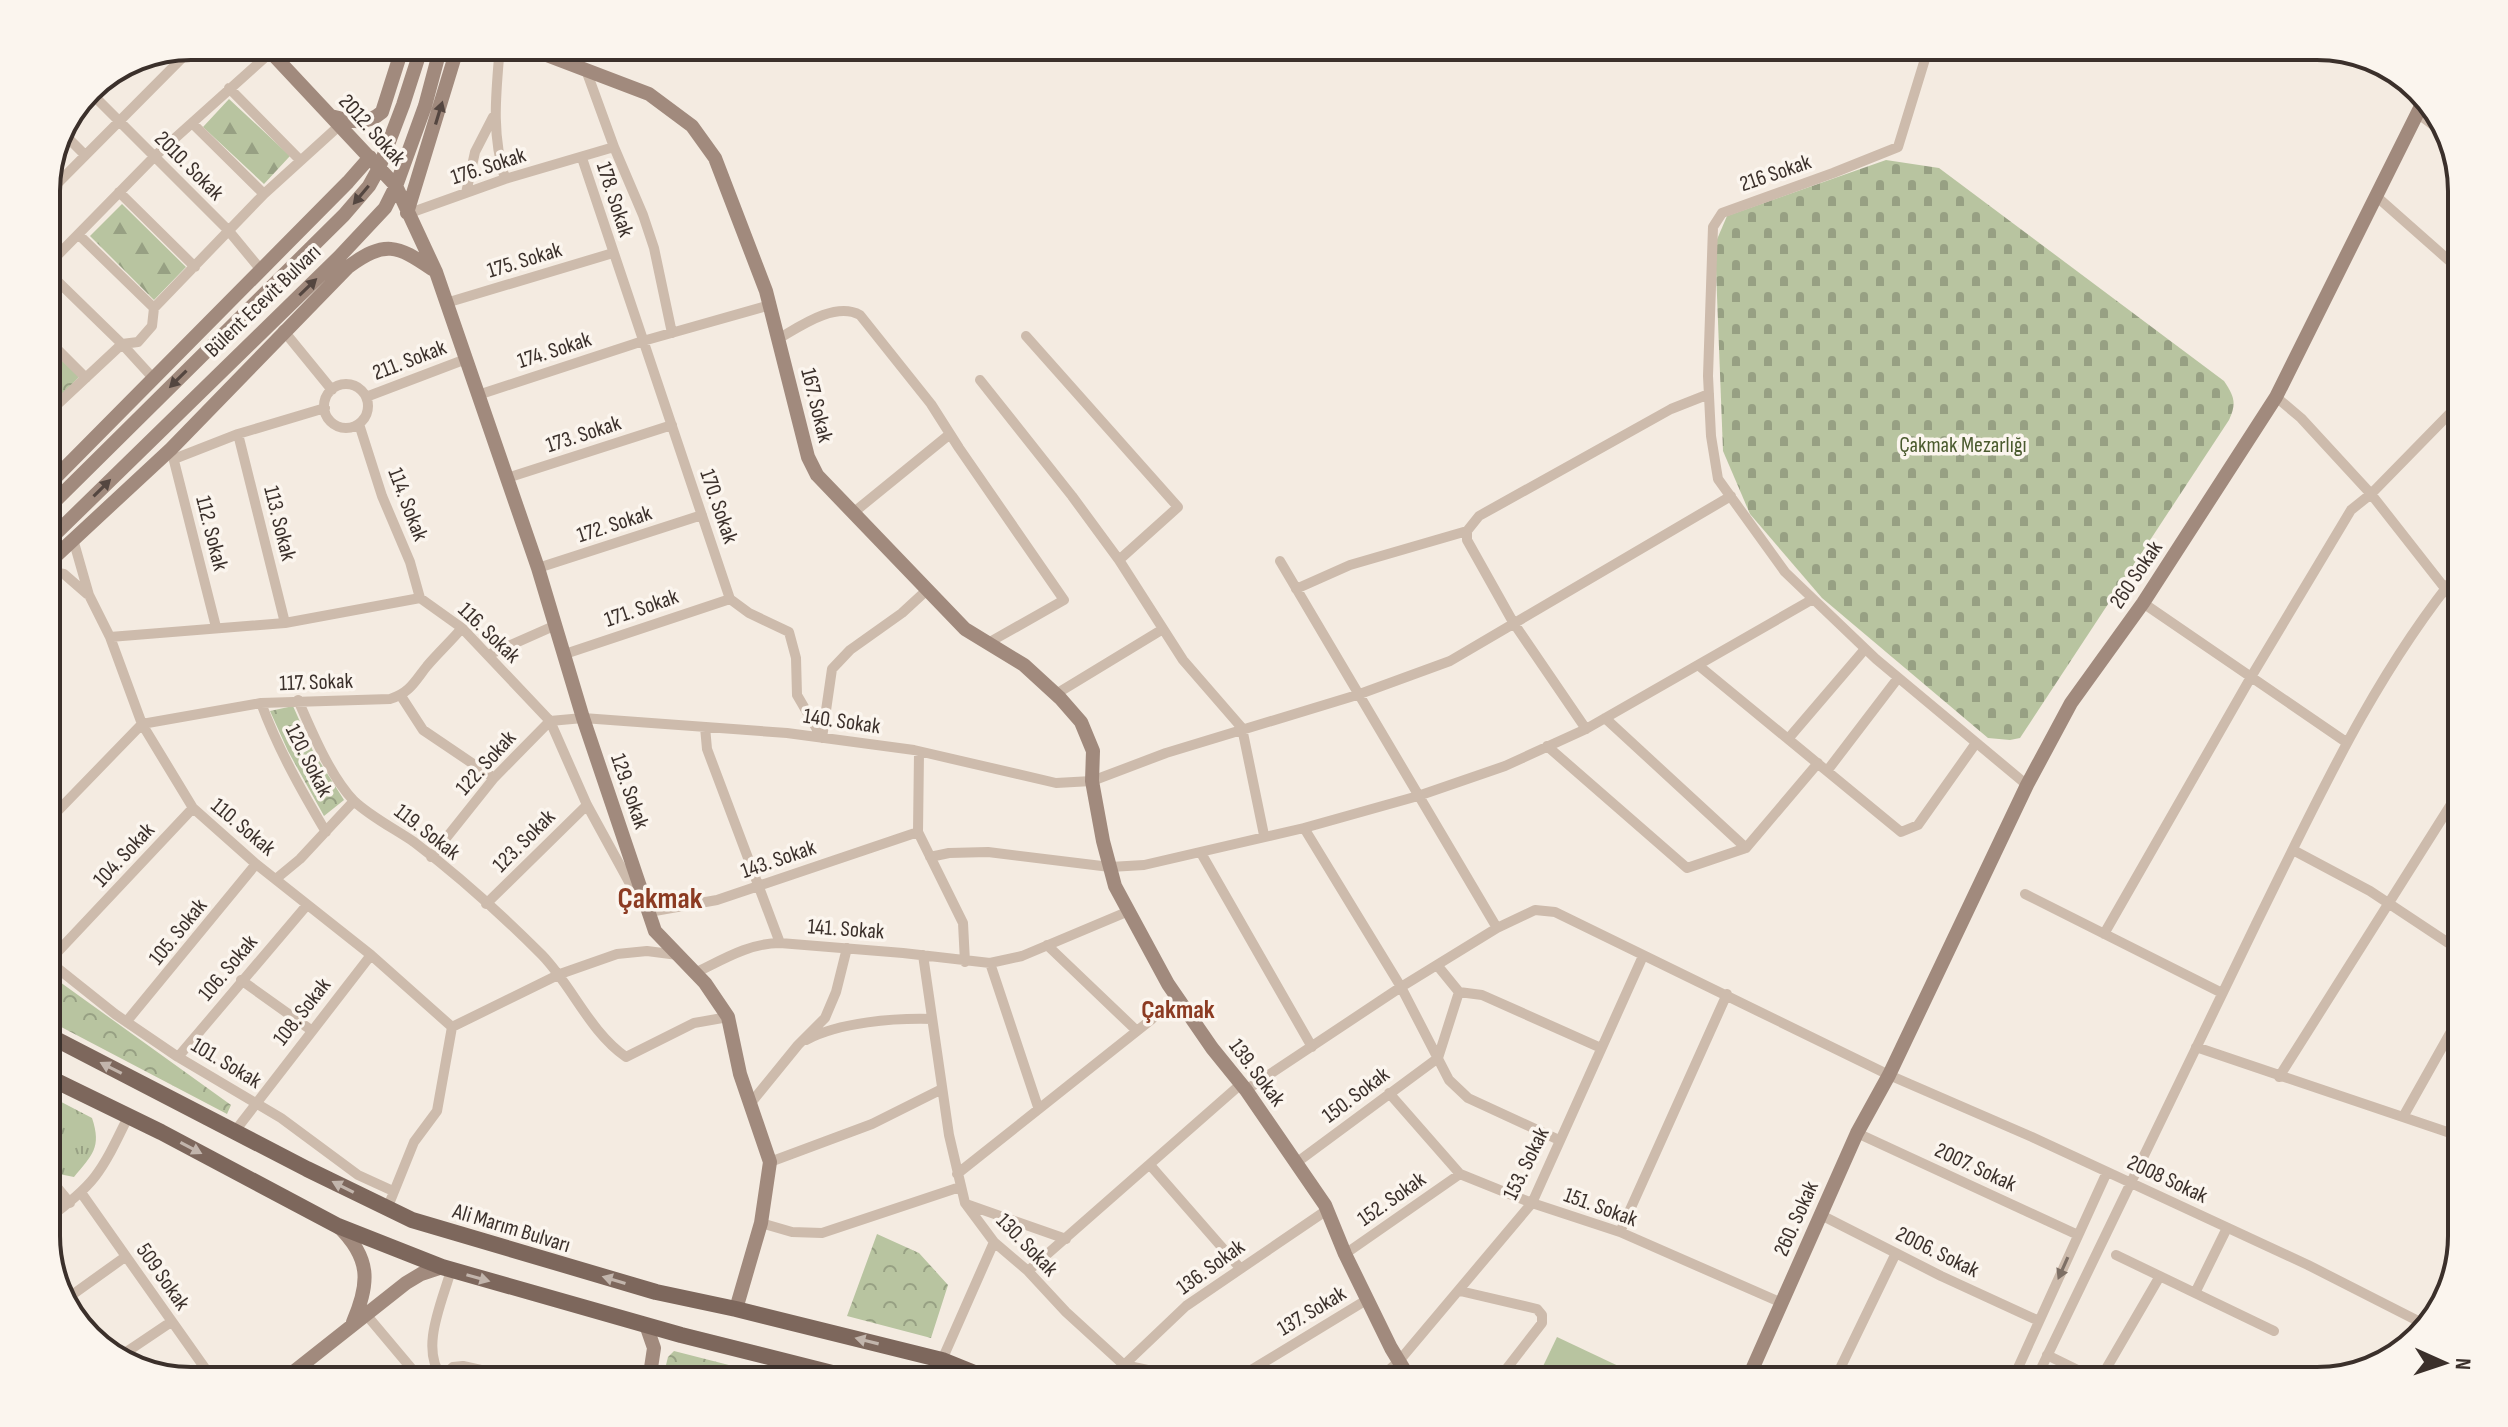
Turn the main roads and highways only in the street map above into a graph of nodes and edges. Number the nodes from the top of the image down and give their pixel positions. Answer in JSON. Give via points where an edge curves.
{"nodes":[{"id":1,"x":60,"y":1041,"type":"edge"},
{"id":2,"x":60,"y":1083,"type":"edge"},
{"id":3,"x":808,"y":1367,"type":"edge"},
{"id":4,"x":959,"y":1367,"type":"edge"}],
"edges":[{"from":4,"to":1,"type":"main road","name":"Ali Marım Bulvarı","one_way":true,"via":[[696,1303],[412,1220]]},
{"from":2,"to":3,"type":"main road","one_way":true,"via":[[338,1226],[447,1269]]}]}
